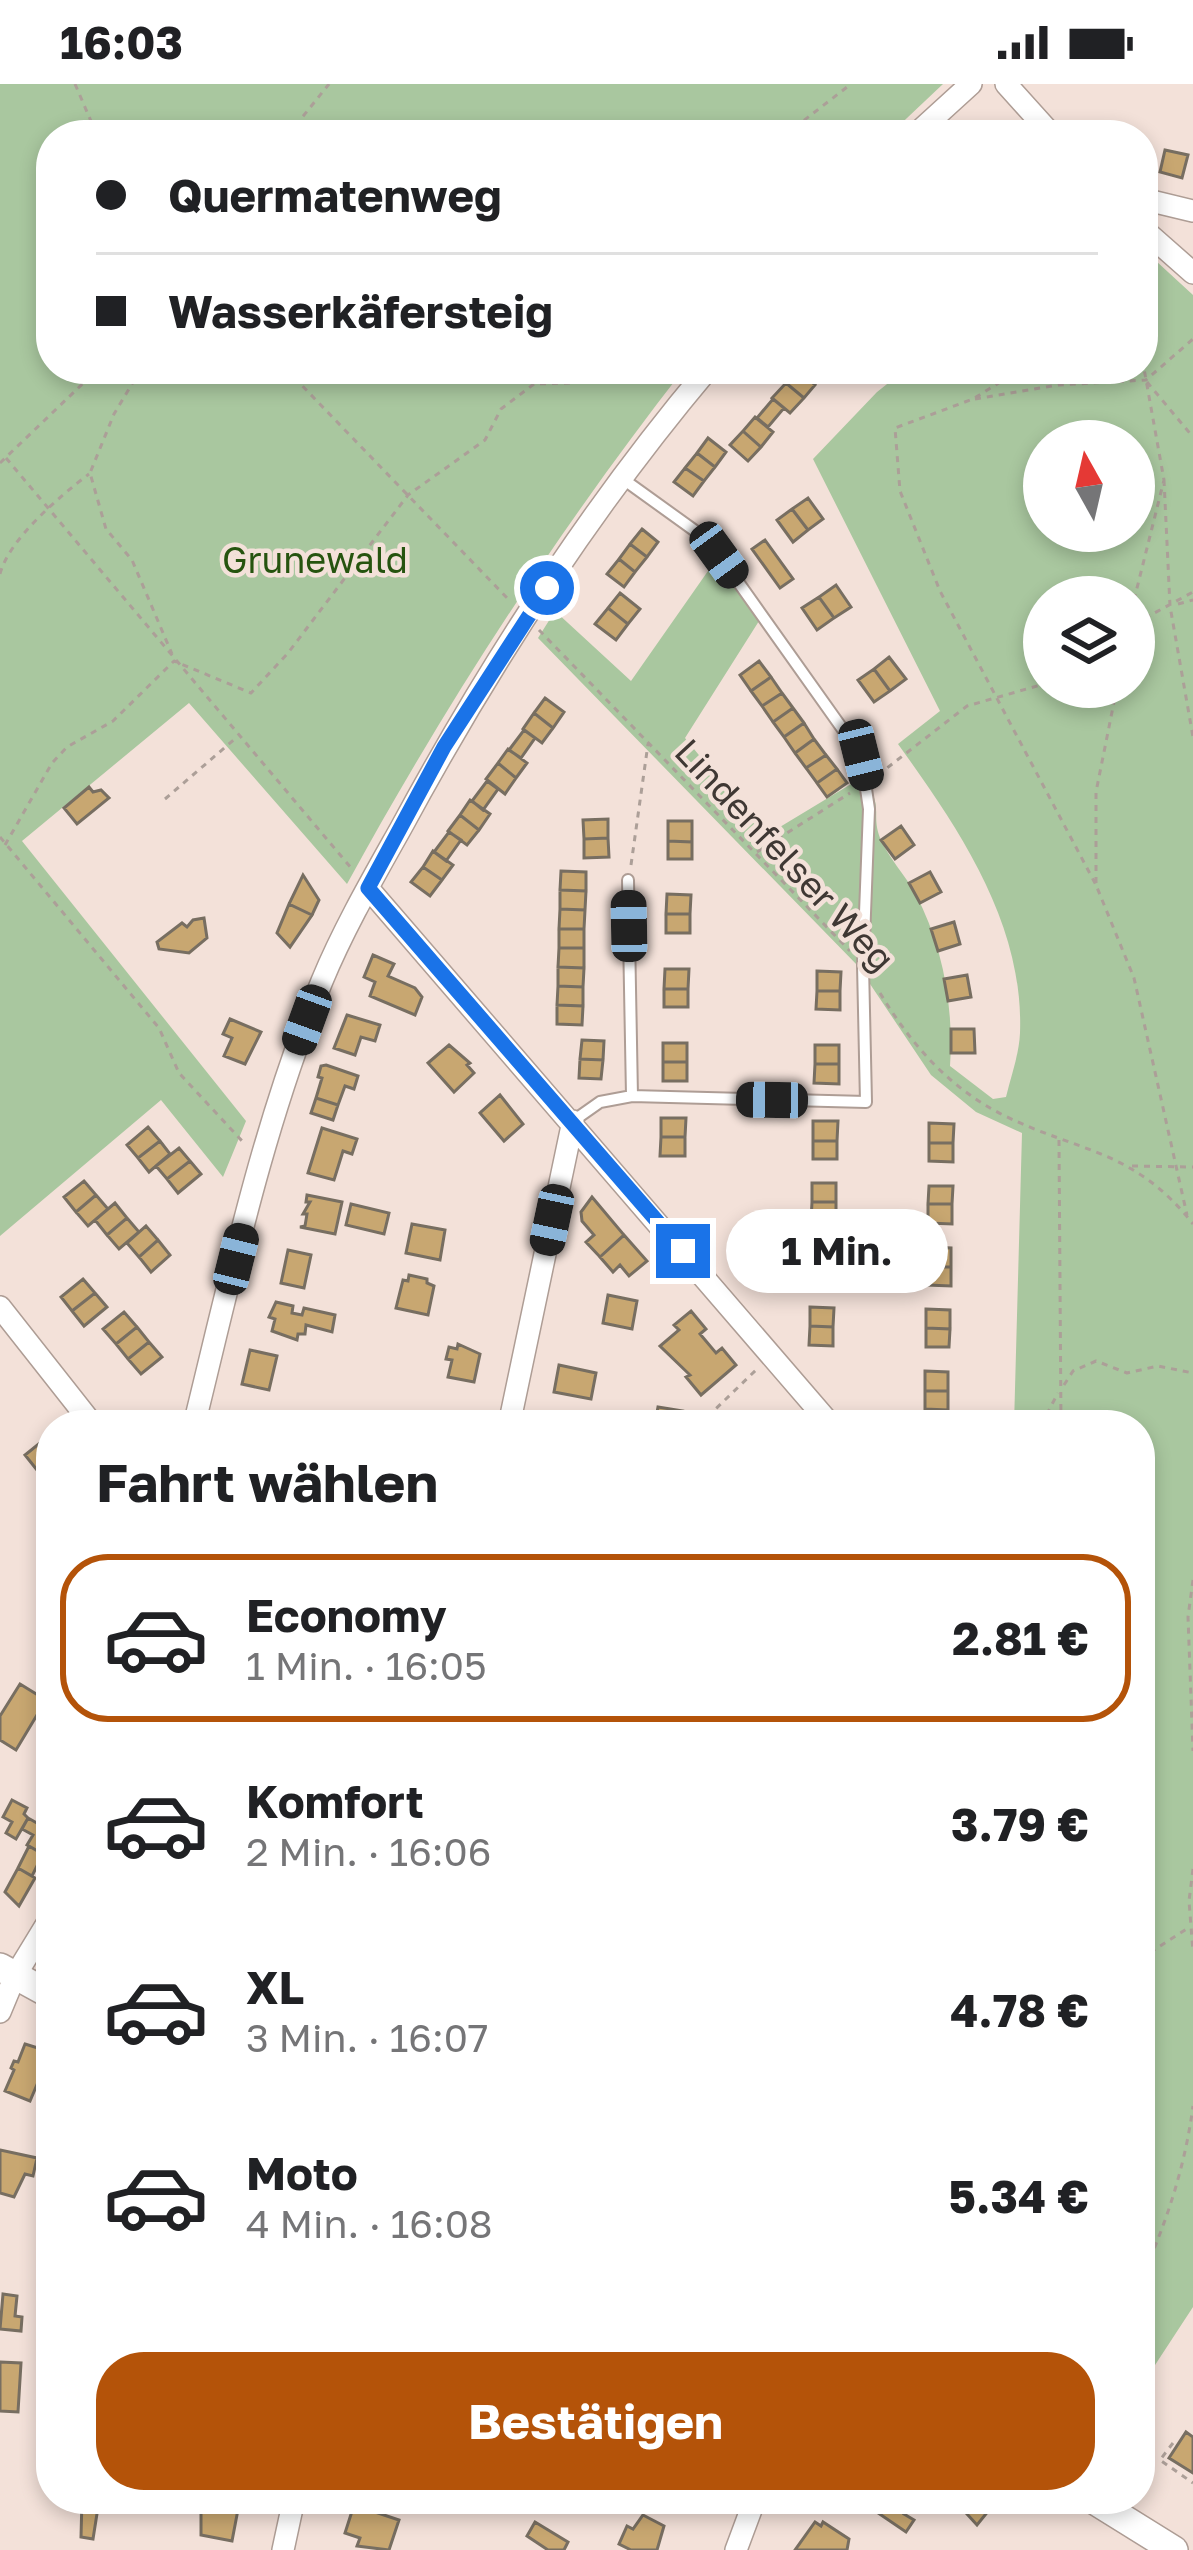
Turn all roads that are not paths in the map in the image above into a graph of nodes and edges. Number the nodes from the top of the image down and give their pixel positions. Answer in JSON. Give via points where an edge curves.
{"nodes":[{"id":1,"x":971,"y":84,"type":"edge"},
{"id":2,"x":1006,"y":84,"type":"edge"},
{"id":3,"x":931,"y":120,"type":"edge"},
{"id":4,"x":1038,"y":120,"type":"edge"},
{"id":5,"x":1158,"y":203,"type":"edge"},
{"id":6,"x":1193,"y":211,"type":"edge"},
{"id":7,"x":1158,"y":242,"type":"edge"},
{"id":8,"x":1193,"y":273,"type":"edge"},
{"id":9,"x":696,"y":384,"type":"edge"},
{"id":10,"x":622,"y":479,"type":"junction"},
{"id":11,"x":628,"y":880,"type":"road end"},
{"id":12,"x":368,"y":888,"type":"junction"},
{"id":13,"x":632,"y":1096,"type":"junction"},
{"id":14,"x":573,"y":1121,"type":"junction"},
{"id":15,"x":0,"y":1307,"type":"edge"},
{"id":16,"x":81,"y":1410,"type":"edge"},
{"id":17,"x":198,"y":1410,"type":"edge"},
{"id":18,"x":512,"y":1410,"type":"edge"},
{"id":19,"x":818,"y":1410,"type":"edge"},
{"id":20,"x":36,"y":1936,"type":"edge"},
{"id":21,"x":8,"y":1972,"type":"edge"},
{"id":22,"x":36,"y":1987,"type":"edge"},
{"id":23,"x":0,"y":2012,"type":"edge"},
{"id":24,"x":291,"y":2514,"type":"edge"},
{"id":25,"x":749,"y":2514,"type":"edge"},
{"id":26,"x":1116,"y":2514,"type":"edge"},
{"id":27,"x":283,"y":2550,"type":"edge"},
{"id":28,"x":736,"y":2550,"type":"edge"},
{"id":29,"x":1174,"y":2550,"type":"edge"}],
"edges":[{"from":1,"to":3,"type":"street"},
{"from":2,"to":4,"type":"street"},
{"from":5,"to":6,"type":"street"},
{"from":7,"to":8,"type":"street"},
{"from":9,"to":10,"type":"street"},
{"from":10,"to":12,"type":"street","via":[[444,747]]},
{"from":10,"to":13,"type":"lane","via":[[719,555],[861,755],[868,783],[866,1102]]},
{"from":11,"to":13,"type":"lane"},
{"from":12,"to":14,"type":"street"},
{"from":12,"to":17,"type":"street","via":[[323,977],[260,1159]]},
{"from":13,"to":14,"type":"lane","via":[[600,1102]]},
{"from":14,"to":18,"type":"street"},
{"from":14,"to":19,"type":"street"},
{"from":15,"to":16,"type":"street"},
{"from":20,"to":21,"type":"street"},
{"from":21,"to":22,"type":"street"},
{"from":21,"to":23,"type":"street"},
{"from":24,"to":27,"type":"street"},
{"from":25,"to":28,"type":"street"},
{"from":26,"to":29,"type":"street"}]}
